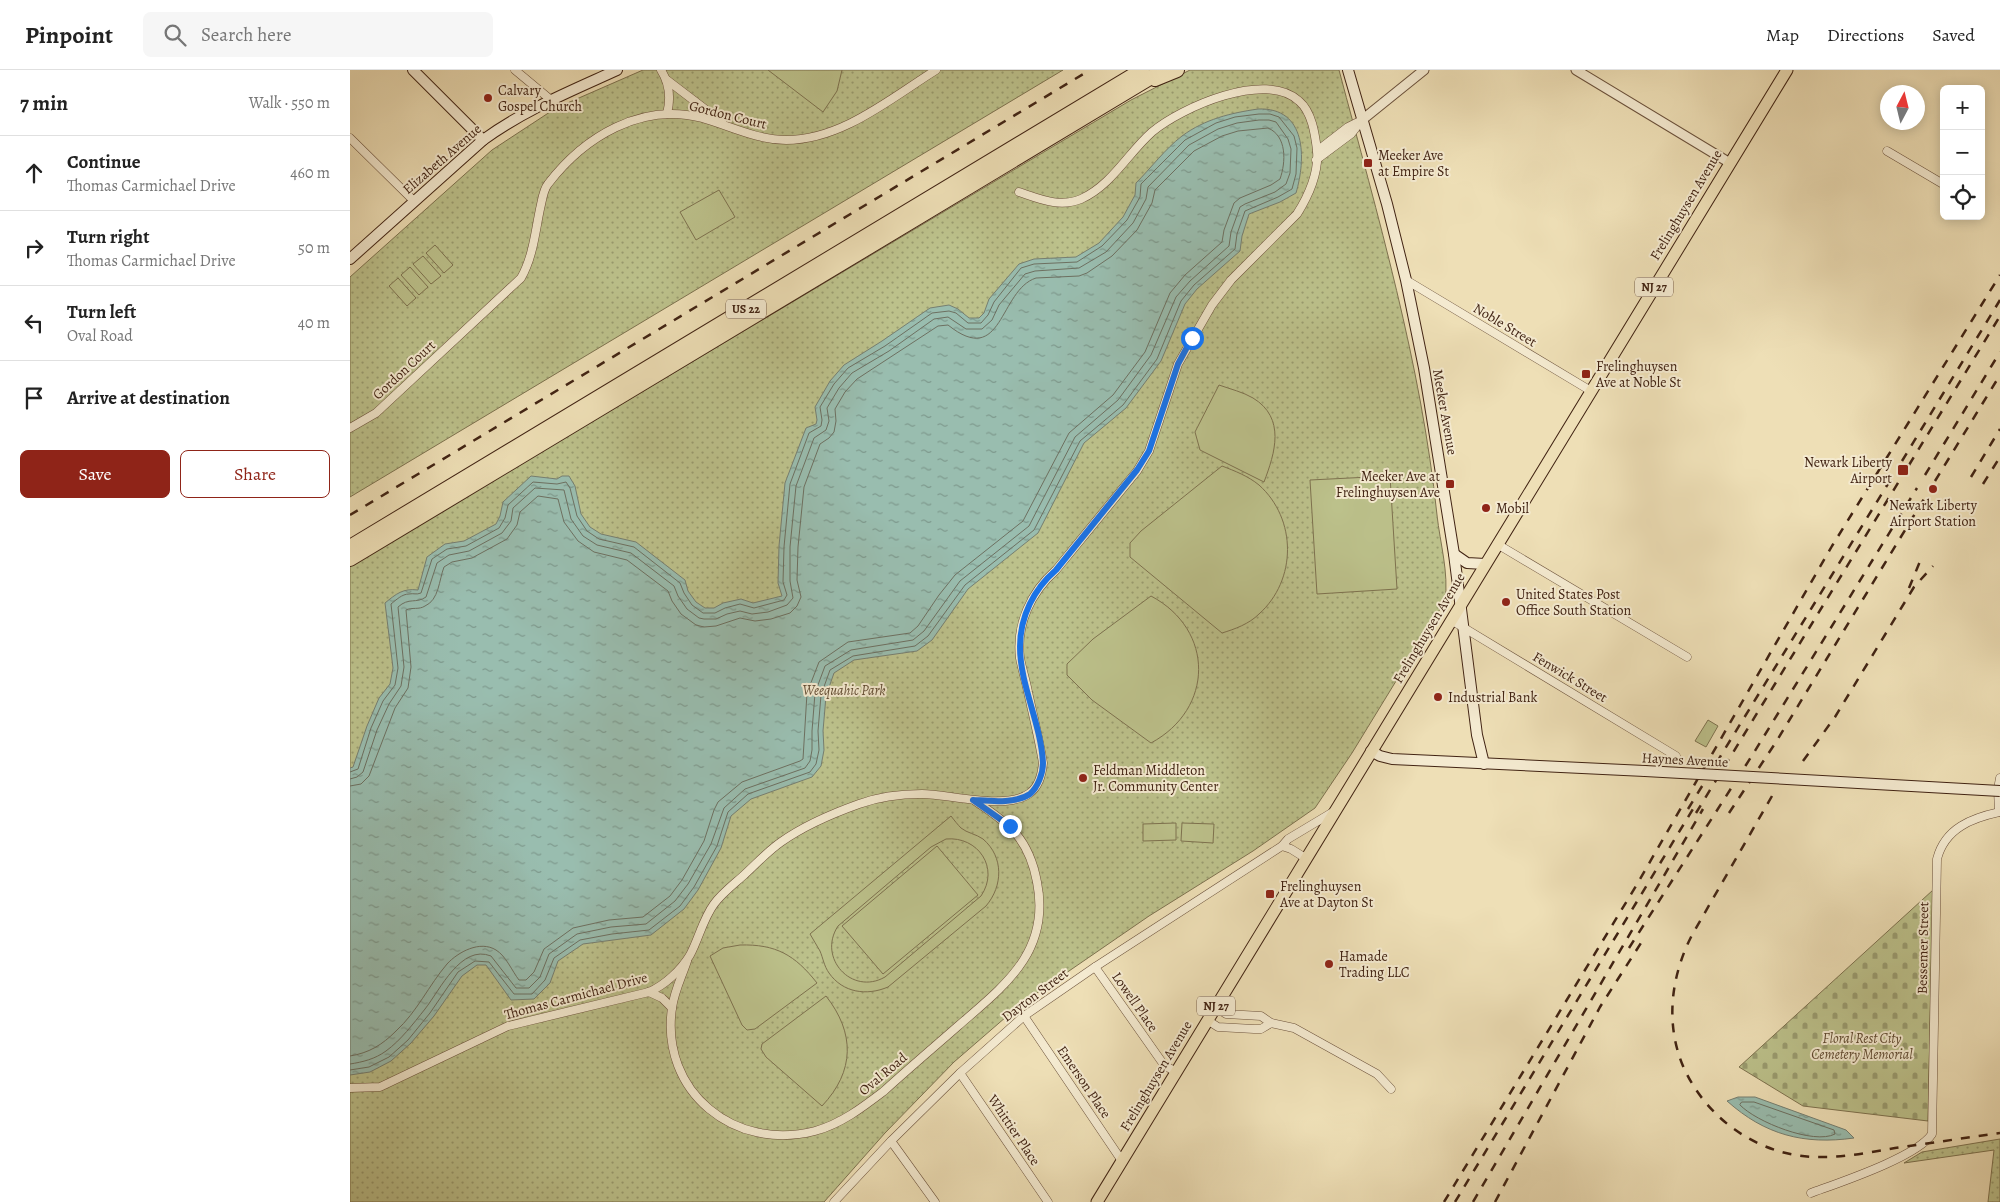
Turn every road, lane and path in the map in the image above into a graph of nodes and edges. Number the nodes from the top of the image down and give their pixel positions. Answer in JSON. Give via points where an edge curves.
{"nodes":[{"id":1,"x":412,"y":70,"type":"edge"},
{"id":2,"x":515,"y":70,"type":"edge"},
{"id":3,"x":617,"y":70,"type":"edge"},
{"id":4,"x":661,"y":70,"type":"edge"},
{"id":5,"x":936,"y":70,"type":"edge"},
{"id":6,"x":1142,"y":70,"type":"edge"},
{"id":7,"x":1163,"y":70,"type":"edge"},
{"id":8,"x":1177,"y":70,"type":"edge"},
{"id":9,"x":1348,"y":70,"type":"edge"},
{"id":10,"x":1424,"y":70,"type":"edge"},
{"id":11,"x":1576,"y":70,"type":"edge"},
{"id":12,"x":1787,"y":70,"type":"edge"},
{"id":13,"x":667,"y":80,"type":"junction"},
{"id":14,"x":551,"y":100,"type":"junction"},
{"id":15,"x":1109,"y":102,"type":"junction"},
{"id":16,"x":667,"y":114,"type":"junction"},
{"id":17,"x":1362,"y":120,"type":"junction"},
{"id":18,"x":726,"y":125,"type":"junction"},
{"id":19,"x":350,"y":138,"type":"edge"},
{"id":20,"x":483,"y":140,"type":"junction"},
{"id":21,"x":1887,"y":150,"type":"dead end"},
{"id":22,"x":1317,"y":151,"type":"junction"},
{"id":23,"x":1316,"y":160,"type":"junction"},
{"id":24,"x":1730,"y":162,"type":"junction"},
{"id":25,"x":1940,"y":182,"type":"edge"},
{"id":26,"x":1019,"y":192,"type":"dead end"},
{"id":27,"x":414,"y":201,"type":"junction"},
{"id":28,"x":350,"y":259,"type":"edge"},
{"id":29,"x":1406,"y":280,"type":"junction"},
{"id":30,"x":1591,"y":391,"type":"junction"},
{"id":31,"x":350,"y":428,"type":"edge"},
{"id":32,"x":1498,"y":544,"type":"junction"},
{"id":33,"x":350,"y":548,"type":"edge"},
{"id":34,"x":1454,"y":554,"type":"junction"},
{"id":35,"x":350,"y":559,"type":"edge"},
{"id":36,"x":1486,"y":564,"type":"junction"},
{"id":37,"x":1461,"y":604,"type":"junction"},
{"id":38,"x":1451,"y":620,"type":"junction"},
{"id":39,"x":1463,"y":627,"type":"junction"},
{"id":40,"x":1687,"y":657,"type":"dead end"},
{"id":41,"x":1371,"y":751,"type":"junction"},
{"id":42,"x":1676,"y":756,"type":"dead end"},
{"id":43,"x":1484,"y":764,"type":"junction"},
{"id":44,"x":2000,"y":778,"type":"edge"},
{"id":45,"x":2000,"y":791,"type":"edge"},
{"id":46,"x":973,"y":800,"type":"junction"},
{"id":47,"x":1335,"y":811,"type":"junction"},
{"id":48,"x":1999,"y":812,"type":"edge"},
{"id":49,"x":1282,"y":846,"type":"junction"},
{"id":50,"x":1307,"y":859,"type":"junction"},
{"id":51,"x":690,"y":955,"type":"junction"},
{"id":52,"x":1095,"y":967,"type":"junction"},
{"id":53,"x":648,"y":992,"type":"junction"},
{"id":54,"x":1215,"y":1007,"type":"junction"},
{"id":55,"x":672,"y":1008,"type":"junction"},
{"id":56,"x":1024,"y":1016,"type":"junction"},
{"id":57,"x":1207,"y":1020,"type":"junction"},
{"id":58,"x":1271,"y":1023,"type":"junction"},
{"id":59,"x":1176,"y":1072,"type":"junction"},
{"id":60,"x":960,"y":1073,"type":"junction"},
{"id":61,"x":350,"y":1088,"type":"edge"},
{"id":62,"x":1391,"y":1089,"type":"dead end"},
{"id":63,"x":891,"y":1141,"type":"junction"},
{"id":64,"x":1122,"y":1161,"type":"junction"},
{"id":65,"x":1811,"y":1193,"type":"dead end"},
{"id":66,"x":834,"y":1202,"type":"edge"},
{"id":67,"x":935,"y":1202,"type":"edge"},
{"id":68,"x":1048,"y":1202,"type":"edge"},
{"id":69,"x":1097,"y":1202,"type":"edge"}],
"edges":[{"from":1,"to":20,"type":"main road"},
{"from":2,"to":14,"type":"street"},
{"from":3,"to":14,"type":"main road","name":"Elizabeth Avenue"},
{"from":4,"to":13,"type":"street"},
{"from":5,"to":18,"type":"street","name":"Gordon Court","via":[[852,123],[807,137],[787,140],[764,138]]},
{"from":6,"to":33,"type":"highway","number":"US 22"},
{"from":7,"to":15,"type":"highway","number":"US 22"},
{"from":8,"to":15,"type":"highway"},
{"from":9,"to":17,"type":"main road","name":"Meeker Avenue"},
{"from":10,"to":17,"type":"street"},
{"from":11,"to":24,"type":"street"},
{"from":12,"to":24,"type":"main road","name":"Frelinghuysen Avenue","number":"NJ 27"},
{"from":13,"to":16,"type":"street"},
{"from":13,"to":18,"type":"street"},
{"from":14,"to":20,"type":"main road","name":"Elizabeth Avenue"},
{"from":15,"to":35,"type":"highway","number":"US 22"},
{"from":16,"to":18,"type":"street","name":"Gordon Court","via":[[700,117]]},
{"from":16,"to":31,"type":"street","name":"Gordon Court","via":[[639,118],[616,126],[581,149],[546,186],[530,258],[521,278],[376,413]]},
{"from":17,"to":22,"type":"street"},
{"from":17,"to":23,"type":"street","via":[[1351,134]]},
{"from":17,"to":29,"type":"main road","name":"Meeker Avenue"},
{"from":19,"to":27,"type":"street"},
{"from":20,"to":27,"type":"main road","name":"Elizabeth Avenue"},
{"from":21,"to":25,"type":"street"},
{"from":22,"to":23,"type":"street","name":"Thomas Carmichael Drive"},
{"from":22,"to":26,"type":"street","name":"Thomas Carmichael Drive","via":[[1308,112],[1298,99],[1290,94],[1255,89],[1215,98],[1171,120],[1153,132],[1099,189],[1080,200],[1055,204]]},
{"from":23,"to":46,"type":"street","name":"Thomas Carmichael Drive","via":[[1314,178],[1304,203],[1231,280],[1192,338],[1178,364],[1149,451],[1137,470],[1044,582],[1028,608],[1020,638],[1020,658],[1043,763],[1035,789],[1028,795],[1002,801]]},
{"from":24,"to":30,"type":"main road","name":"Frelinghuysen Avenue","number":"NJ 27"},
{"from":27,"to":28,"type":"main road","name":"Elizabeth Avenue"},
{"from":29,"to":30,"type":"street","name":"Noble Street"},
{"from":29,"to":34,"type":"main road","name":"Meeker Avenue","via":[[1424,368]]},
{"from":30,"to":32,"type":"main road","name":"Frelinghuysen Avenue","number":"NJ 27"},
{"from":32,"to":36,"type":"main road","name":"Frelinghuysen Avenue","number":"NJ 27"},
{"from":32,"to":40,"type":"street"},
{"from":34,"to":36,"type":"main road","via":[[1467,563]]},
{"from":34,"to":37,"type":"main road","name":"Meeker Avenue"},
{"from":36,"to":37,"type":"main road","name":"Frelinghuysen Avenue","number":"NJ 27"},
{"from":37,"to":38,"type":"main road","name":"Frelinghuysen Avenue","number":"NJ 27"},
{"from":37,"to":39,"type":"main road","name":"Meeker Avenue"},
{"from":38,"to":39,"type":"street","name":"Fenwick Street"},
{"from":38,"to":41,"type":"main road","name":"Frelinghuysen Avenue","number":"NJ 27"},
{"from":39,"to":42,"type":"street","name":"Fenwick Street"},
{"from":39,"to":43,"type":"main road","name":"Meeker Avenue","via":[[1477,735]]},
{"from":41,"to":43,"type":"main road","name":"Haynes Avenue","via":[[1392,759]]},
{"from":41,"to":47,"type":"main road","name":"Frelinghuysen Avenue","number":"NJ 27"},
{"from":43,"to":45,"type":"main road","name":"Haynes Avenue","bridge":true},
{"from":44,"to":48,"type":"street"},
{"from":46,"to":51,"type":"street","name":"Thomas Carmichael Drive","via":[[922,794],[880,798],[842,810],[799,830],[779,843],[714,904]]},
{"from":46,"to":55,"type":"street","name":"Oval Road","via":[[1010,826],[1032,863],[1039,898],[1033,940],[1020,967],[1003,988],[865,1106],[828,1126],[801,1133],[766,1133],[738,1126],[708,1108],[681,1077],[673,1051]]},
{"from":47,"to":49,"type":"street","name":"Dayton Street","via":[[1288,839]]},
{"from":47,"to":50,"type":"main road","name":"Frelinghuysen Avenue","number":"NJ 27"},
{"from":48,"to":65,"type":"street","name":"Bessemer Street","via":[[1970,820],[1956,829],[1945,841],[1937,859],[1933,1131],[1909,1153]]},
{"from":49,"to":50,"type":"street"},
{"from":49,"to":52,"type":"street","name":"Dayton Street"},
{"from":50,"to":54,"type":"main road","name":"Frelinghuysen Avenue","number":"NJ 27"},
{"from":51,"to":53,"type":"street","name":"Thomas Carmichael Drive","via":[[669,979]]},
{"from":51,"to":55,"type":"street","name":"Oval Road"},
{"from":52,"to":56,"type":"street","name":"Dayton Street"},
{"from":52,"to":59,"type":"street","name":"Lowell Place","via":[[1164,1065]]},
{"from":53,"to":55,"type":"street","via":[[662,998]]},
{"from":53,"to":61,"type":"street","name":"Thomas Carmichael Drive","via":[[508,1026],[380,1087]]},
{"from":54,"to":57,"type":"main road","name":"Frelinghuysen Avenue","number":"NJ 27"},
{"from":54,"to":58,"type":"street","via":[[1226,1014],[1261,1016]]},
{"from":56,"to":60,"type":"street","name":"Dayton Street"},
{"from":56,"to":64,"type":"street","name":"Emerson Place"},
{"from":57,"to":58,"type":"street","via":[[1218,1026],[1254,1029]]},
{"from":57,"to":59,"type":"main road","name":"Frelinghuysen Avenue","number":"NJ 27"},
{"from":58,"to":62,"type":"street","via":[[1294,1028],[1377,1074]]},
{"from":59,"to":64,"type":"main road","name":"Frelinghuysen Avenue","number":"NJ 27"},
{"from":60,"to":63,"type":"street","name":"Dayton Street"},
{"from":60,"to":68,"type":"street","name":"Whittier Place"},
{"from":63,"to":66,"type":"street","name":"Dayton Street"},
{"from":63,"to":67,"type":"street"},
{"from":64,"to":69,"type":"main road","name":"Frelinghuysen Avenue","number":"NJ 27"}]}
